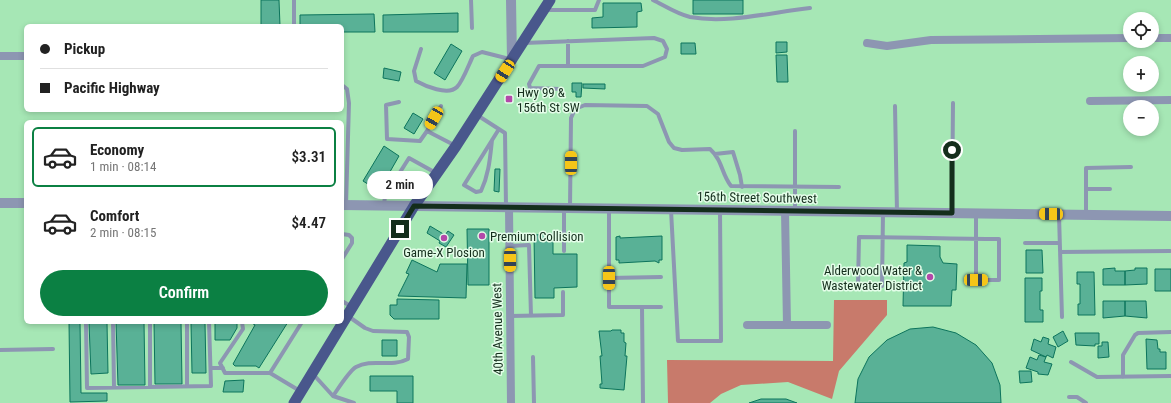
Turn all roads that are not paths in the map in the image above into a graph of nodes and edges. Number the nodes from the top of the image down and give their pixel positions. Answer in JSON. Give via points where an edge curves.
{"nodes":[{"id":1,"x":294,"y":0,"type":"edge"},
{"id":2,"x":471,"y":0,"type":"edge"},
{"id":3,"x":511,"y":0,"type":"edge"},
{"id":4,"x":550,"y":0,"type":"edge"},
{"id":5,"x":599,"y":0,"type":"edge"},
{"id":6,"x":653,"y":0,"type":"edge"},
{"id":7,"x":810,"y":8,"type":"dead end"},
{"id":8,"x":543,"y":10,"type":"junction"},
{"id":9,"x":294,"y":24,"type":"dead end"},
{"id":10,"x":472,"y":28,"type":"dead end"},
{"id":11,"x":1123,"y":38,"type":"edge"},
{"id":12,"x":1159,"y":38,"type":"edge"},
{"id":13,"x":1171,"y":38,"type":"edge"},
{"id":14,"x":568,"y":41,"type":"junction"},
{"id":15,"x":523,"y":43,"type":"junction"},
{"id":16,"x":867,"y":43,"type":"dead end"},
{"id":17,"x":421,"y":49,"type":"dead end"},
{"id":18,"x":0,"y":56,"type":"edge"},
{"id":19,"x":24,"y":56,"type":"edge"},
{"id":20,"x":512,"y":60,"type":"junction"},
{"id":21,"x":568,"y":66,"type":"junction"},
{"id":22,"x":344,"y":87,"type":"edge"},
{"id":23,"x":560,"y":89,"type":"dead end"},
{"id":24,"x":1090,"y":100,"type":"dead end"},
{"id":25,"x":1171,"y":100,"type":"edge"},
{"id":26,"x":399,"y":102,"type":"dead end"},
{"id":27,"x":953,"y":103,"type":"dead end"},
{"id":28,"x":441,"y":106,"type":"dead end"},
{"id":29,"x":895,"y":106,"type":"dead end"},
{"id":30,"x":477,"y":114,"type":"junction"},
{"id":31,"x":499,"y":129,"type":"junction"},
{"id":32,"x":427,"y":131,"type":"junction"},
{"id":33,"x":795,"y":131,"type":"dead end"},
{"id":34,"x":492,"y":140,"type":"junction"},
{"id":35,"x":456,"y":146,"type":"junction"},
{"id":36,"x":715,"y":154,"type":"junction"},
{"id":37,"x":1131,"y":167,"type":"dead end"},
{"id":38,"x":437,"y":173,"type":"junction"},
{"id":39,"x":742,"y":186,"type":"junction"},
{"id":40,"x":839,"y":187,"type":"dead end"},
{"id":41,"x":795,"y":188,"type":"junction"},
{"id":42,"x":1086,"y":189,"type":"junction"},
{"id":43,"x":1110,"y":189,"type":"dead end"},
{"id":44,"x":0,"y":203,"type":"edge"},
{"id":45,"x":24,"y":203,"type":"edge"},
{"id":46,"x":344,"y":205,"type":"edge"},
{"id":47,"x":384,"y":206,"type":"junction"},
{"id":48,"x":414,"y":206,"type":"junction"},
{"id":49,"x":508,"y":207,"type":"junction"},
{"id":50,"x":567,"y":208,"type":"junction"},
{"id":51,"x":609,"y":208,"type":"junction"},
{"id":52,"x":671,"y":209,"type":"junction"},
{"id":53,"x":720,"y":210,"type":"junction"},
{"id":54,"x":790,"y":211,"type":"junction"},
{"id":55,"x":883,"y":212,"type":"junction"},
{"id":56,"x":897,"y":212,"type":"junction"},
{"id":57,"x":952,"y":213,"type":"junction"},
{"id":58,"x":976,"y":213,"type":"junction"},
{"id":59,"x":1059,"y":214,"type":"junction"},
{"id":60,"x":1086,"y":215,"type":"junction"},
{"id":61,"x":1171,"y":216,"type":"edge"},
{"id":62,"x":344,"y":234,"type":"edge"},
{"id":63,"x":883,"y":237,"type":"junction"},
{"id":64,"x":976,"y":239,"type":"junction"},
{"id":65,"x":1025,"y":243,"type":"dead end"},
{"id":66,"x":1060,"y":243,"type":"junction"},
{"id":67,"x":510,"y":246,"type":"junction"},
{"id":68,"x":564,"y":251,"type":"dead end"},
{"id":69,"x":1170,"y":251,"type":"dead end"},
{"id":70,"x":1060,"y":252,"type":"junction"},
{"id":71,"x":344,"y":256,"type":"edge"},
{"id":72,"x":661,"y":277,"type":"dead end"},
{"id":73,"x":609,"y":278,"type":"junction"},
{"id":74,"x":563,"y":292,"type":"dead end"},
{"id":75,"x":344,"y":304,"type":"edge"},
{"id":76,"x":642,"y":307,"type":"junction"},
{"id":77,"x":661,"y":307,"type":"dead end"},
{"id":78,"x":350,"y":312,"type":"junction"},
{"id":79,"x":510,"y":316,"type":"junction"},
{"id":80,"x":531,"y":316,"type":"junction"},
{"id":81,"x":1062,"y":317,"type":"dead end"},
{"id":82,"x":344,"y":322,"type":"edge"},
{"id":83,"x":86,"y":324,"type":"edge"},
{"id":84,"x":112,"y":324,"type":"edge"},
{"id":85,"x":150,"y":324,"type":"edge"},
{"id":86,"x":187,"y":324,"type":"edge"},
{"id":87,"x":209,"y":324,"type":"edge"},
{"id":88,"x":242,"y":324,"type":"edge"},
{"id":89,"x":301,"y":324,"type":"edge"},
{"id":90,"x":343,"y":324,"type":"edge"},
{"id":91,"x":747,"y":325,"type":"dead end"},
{"id":92,"x":787,"y":325,"type":"junction"},
{"id":93,"x":827,"y":325,"type":"dead end"},
{"id":94,"x":1171,"y":332,"type":"edge"},
{"id":95,"x":52,"y":349,"type":"dead end"},
{"id":96,"x":0,"y":350,"type":"edge"},
{"id":97,"x":533,"y":357,"type":"dead end"},
{"id":98,"x":1071,"y":362,"type":"dead end"},
{"id":99,"x":211,"y":368,"type":"junction"},
{"id":100,"x":223,"y":368,"type":"junction"},
{"id":101,"x":270,"y":373,"type":"junction"},
{"id":102,"x":313,"y":374,"type":"junction"},
{"id":103,"x":1171,"y":376,"type":"edge"},
{"id":104,"x":1123,"y":377,"type":"junction"},
{"id":105,"x":187,"y":386,"type":"junction"},
{"id":106,"x":114,"y":387,"type":"junction"},
{"id":107,"x":150,"y":387,"type":"junction"},
{"id":108,"x":301,"y":392,"type":"junction"},
{"id":109,"x":333,"y":396,"type":"junction"},
{"id":110,"x":1069,"y":397,"type":"dead end"},
{"id":111,"x":294,"y":403,"type":"edge"},
{"id":112,"x":354,"y":403,"type":"edge"},
{"id":113,"x":511,"y":403,"type":"edge"},
{"id":114,"x":534,"y":403,"type":"edge"},
{"id":115,"x":643,"y":403,"type":"edge"},
{"id":116,"x":1086,"y":403,"type":"edge"}],
"edges":[{"from":1,"to":9,"type":"lane"},
{"from":2,"to":10,"type":"lane"},
{"from":3,"to":20,"type":"street"},
{"from":4,"to":8,"type":"highway"},
{"from":5,"to":8,"type":"lane","via":[[595,10]]},
{"from":6,"to":7,"type":"lane","via":[[681,14],[698,18],[752,16]]},
{"from":8,"to":15,"type":"highway"},
{"from":11,"to":16,"type":"street","via":[[931,40],[887,46]]},
{"from":12,"to":13,"type":"street"},
{"from":14,"to":15,"type":"lane"},
{"from":14,"to":21,"type":"lane"},
{"from":14,"to":21,"type":"lane","via":[[654,38],[663,41],[667,49],[665,57],[643,66]]},
{"from":15,"to":20,"type":"highway"},
{"from":17,"to":20,"type":"lane","via":[[414,71],[416,81],[426,87],[449,90],[457,87],[473,56],[482,52]]},
{"from":18,"to":19,"type":"street"},
{"from":20,"to":30,"type":"highway"},
{"from":21,"to":23,"type":"lane","via":[[540,66],[528,84],[530,88]]},
{"from":22,"to":46,"type":"lane","via":[[349,103]]},
{"from":24,"to":25,"type":"street"},
{"from":26,"to":32,"type":"lane","via":[[386,105],[387,139],[420,141]]},
{"from":27,"to":57,"type":"lane"},
{"from":28,"to":32,"type":"lane"},
{"from":29,"to":56,"type":"lane"},
{"from":30,"to":31,"type":"lane"},
{"from":30,"to":35,"type":"highway"},
{"from":31,"to":34,"type":"lane"},
{"from":31,"to":49,"type":"lane","via":[[505,133]]},
{"from":32,"to":35,"type":"lane"},
{"from":33,"to":41,"type":"lane"},
{"from":34,"to":34,"type":"lane","via":[[464,185],[476,192],[481,191],[486,180]]},
{"from":35,"to":38,"type":"highway"},
{"from":36,"to":39,"type":"lane","via":[[731,186]]},
{"from":36,"to":39,"type":"lane","via":[[733,152]]},
{"from":36,"to":50,"type":"lane","via":[[710,149],[674,148],[658,114],[647,106],[585,105],[575,108],[571,118]]},
{"from":37,"to":42,"type":"lane","via":[[1086,168]]},
{"from":38,"to":47,"type":"lane","via":[[409,158],[385,196]]},
{"from":38,"to":48,"type":"highway"},
{"from":39,"to":41,"type":"lane"},
{"from":40,"to":41,"type":"lane"},
{"from":41,"to":54,"type":"lane"},
{"from":42,"to":43,"type":"lane"},
{"from":42,"to":60,"type":"lane"},
{"from":44,"to":45,"type":"street"},
{"from":46,"to":47,"type":"street","name":"156th Street Southwest"},
{"from":47,"to":48,"type":"street","name":"156th Street Southwest"},
{"from":48,"to":49,"type":"street","name":"156th Street Southwest"},
{"from":48,"to":78,"type":"highway"},
{"from":49,"to":50,"type":"street","name":"156th Street Southwest"},
{"from":49,"to":67,"type":"street","name":"40th Avenue West"},
{"from":50,"to":51,"type":"street","name":"156th Street Southwest"},
{"from":50,"to":68,"type":"lane"},
{"from":51,"to":52,"type":"street","name":"156th Street Southwest"},
{"from":51,"to":73,"type":"lane"},
{"from":52,"to":53,"type":"street","name":"156th Street Southwest"},
{"from":52,"to":53,"type":"lane","via":[[678,341],[721,341]]},
{"from":53,"to":54,"type":"street","name":"156th Street Southwest"},
{"from":54,"to":55,"type":"street","name":"156th Street Southwest"},
{"from":54,"to":92,"type":"street"},
{"from":55,"to":56,"type":"street","name":"156th Street Southwest"},
{"from":55,"to":63,"type":"lane"},
{"from":56,"to":57,"type":"street","name":"156th Street Southwest"},
{"from":57,"to":58,"type":"street","name":"156th Street Southwest"},
{"from":58,"to":59,"type":"street","name":"156th Street Southwest"},
{"from":58,"to":64,"type":"lane"},
{"from":59,"to":60,"type":"street","name":"156th Street Southwest"},
{"from":59,"to":66,"type":"lane"},
{"from":60,"to":61,"type":"street","name":"156th Street Southwest"},
{"from":62,"to":71,"type":"lane","via":[[352,238],[352,243]]},
{"from":63,"to":63,"type":"lane","via":[[882,286],[858,286],[859,237]]},
{"from":63,"to":64,"type":"lane"},
{"from":64,"to":64,"type":"lane","via":[[976,280],[999,280],[999,239]]},
{"from":65,"to":66,"type":"lane"},
{"from":66,"to":70,"type":"lane"},
{"from":67,"to":79,"type":"street","name":"40th Avenue West"},
{"from":67,"to":80,"type":"lane","via":[[530,246]]},
{"from":69,"to":70,"type":"lane"},
{"from":70,"to":81,"type":"lane"},
{"from":72,"to":73,"type":"lane"},
{"from":73,"to":76,"type":"lane","via":[[609,307]]},
{"from":74,"to":80,"type":"lane","via":[[563,316]]},
{"from":75,"to":78,"type":"lane"},
{"from":76,"to":77,"type":"lane"},
{"from":76,"to":115,"type":"lane"},
{"from":78,"to":82,"type":"highway"},
{"from":78,"to":109,"type":"lane","via":[[365,328],[373,331],[408,332],[408,359],[399,363],[367,363],[356,367]]},
{"from":79,"to":80,"type":"lane"},
{"from":79,"to":113,"type":"street","name":"40th Avenue West"},
{"from":83,"to":106,"type":"lane","via":[[88,388]]},
{"from":84,"to":106,"type":"lane"},
{"from":85,"to":107,"type":"lane"},
{"from":86,"to":105,"type":"lane"},
{"from":87,"to":99,"type":"lane"},
{"from":88,"to":100,"type":"lane","via":[[243,329],[220,364]]},
{"from":89,"to":101,"type":"lane"},
{"from":90,"to":102,"type":"highway"},
{"from":91,"to":92,"type":"street"},
{"from":92,"to":93,"type":"street"},
{"from":94,"to":104,"type":"lane","via":[[1135,335],[1123,355]]},
{"from":95,"to":96,"type":"lane"},
{"from":97,"to":114,"type":"lane"},
{"from":98,"to":104,"type":"lane","via":[[1097,377]]},
{"from":99,"to":100,"type":"lane"},
{"from":99,"to":105,"type":"lane","via":[[211,386]]},
{"from":100,"to":101,"type":"lane","via":[[225,373]]},
{"from":101,"to":108,"type":"lane"},
{"from":102,"to":108,"type":"highway"},
{"from":102,"to":109,"type":"lane"},
{"from":103,"to":104,"type":"lane"},
{"from":105,"to":107,"type":"lane"},
{"from":106,"to":107,"type":"lane"},
{"from":108,"to":111,"type":"highway"},
{"from":109,"to":112,"type":"lane"},
{"from":110,"to":116,"type":"lane","via":[[1077,397]]}]}
